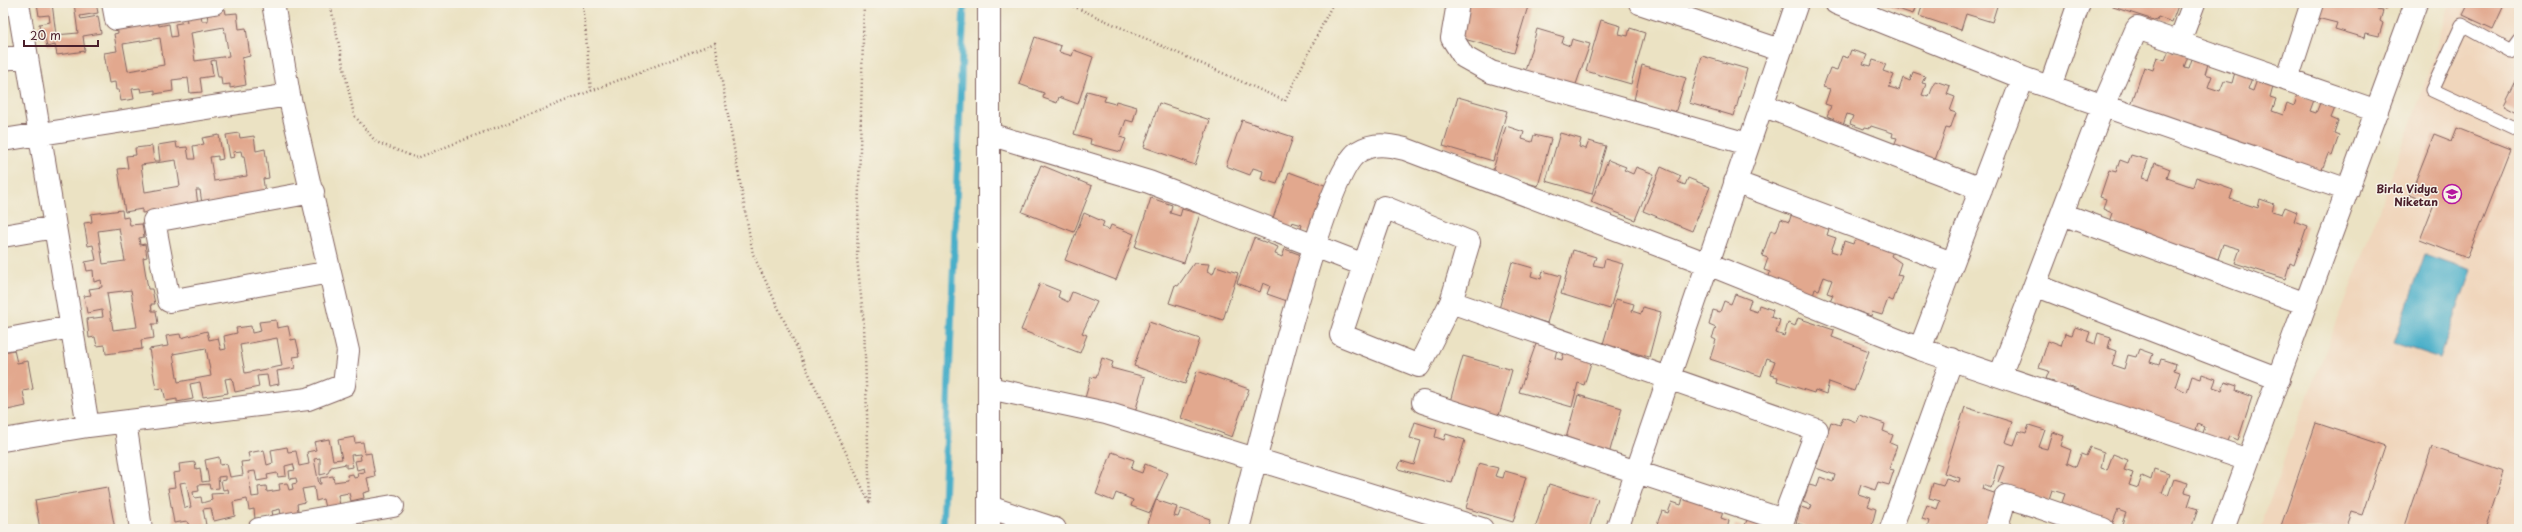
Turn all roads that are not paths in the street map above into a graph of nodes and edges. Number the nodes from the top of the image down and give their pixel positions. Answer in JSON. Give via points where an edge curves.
{"nodes":[{"id":1,"x":18,"y":3,"type":"edge"},
{"id":2,"x":113,"y":3,"type":"edge"},
{"id":3,"x":214,"y":3,"type":"edge"},
{"id":4,"x":273,"y":3,"type":"edge"},
{"id":5,"x":989,"y":3,"type":"edge"},
{"id":6,"x":1458,"y":3,"type":"edge"},
{"id":7,"x":1640,"y":3,"type":"edge"},
{"id":8,"x":1796,"y":3,"type":"edge"},
{"id":9,"x":1836,"y":3,"type":"edge"},
{"id":10,"x":2079,"y":3,"type":"edge"},
{"id":11,"x":2194,"y":3,"type":"edge"},
{"id":12,"x":2312,"y":3,"type":"edge"},
{"id":13,"x":2416,"y":3,"type":"edge"},
{"id":14,"x":2519,"y":41,"type":"edge"},
{"id":15,"x":2179,"y":43,"type":"junction"},
{"id":16,"x":1780,"y":50,"type":"junction"},
{"id":17,"x":26,"y":56,"type":"junction"},
{"id":18,"x":3,"y":59,"type":"edge"},
{"id":19,"x":2023,"y":78,"type":"junction"},
{"id":20,"x":2287,"y":80,"type":"junction"},
{"id":21,"x":2050,"y":87,"type":"junction"},
{"id":22,"x":289,"y":95,"type":"junction"},
{"id":23,"x":1762,"y":105,"type":"junction"},
{"id":24,"x":2103,"y":106,"type":"junction"},
{"id":25,"x":2377,"y":111,"type":"junction"},
{"id":26,"x":2519,"y":130,"type":"edge"},
{"id":27,"x":39,"y":134,"type":"junction"},
{"id":28,"x":989,"y":134,"type":"junction"},
{"id":29,"x":3,"y":140,"type":"edge"},
{"id":30,"x":1748,"y":144,"type":"junction"},
{"id":31,"x":1735,"y":182,"type":"junction"},
{"id":32,"x":1981,"y":189,"type":"junction"},
{"id":33,"x":2348,"y":190,"type":"junction"},
{"id":34,"x":313,"y":192,"type":"junction"},
{"id":35,"x":2062,"y":214,"type":"junction"},
{"id":36,"x":55,"y":227,"type":"junction"},
{"id":37,"x":3,"y":236,"type":"edge"},
{"id":38,"x":1314,"y":246,"type":"junction"},
{"id":39,"x":1952,"y":263,"type":"junction"},
{"id":40,"x":1708,"y":264,"type":"junction"},
{"id":41,"x":1364,"y":265,"type":"junction"},
{"id":42,"x":330,"y":272,"type":"junction"},
{"id":43,"x":2035,"y":285,"type":"junction"},
{"id":44,"x":1451,"y":302,"type":"junction"},
{"id":45,"x":2306,"y":304,"type":"junction"},
{"id":46,"x":70,"y":327,"type":"junction"},
{"id":47,"x":3,"y":340,"type":"edge"},
{"id":48,"x":1920,"y":349,"type":"junction"},
{"id":49,"x":1952,"y":359,"type":"junction"},
{"id":50,"x":2000,"y":376,"type":"junction"},
{"id":51,"x":1669,"y":378,"type":"junction"},
{"id":52,"x":2279,"y":378,"type":"junction"},
{"id":53,"x":989,"y":388,"type":"junction"},
{"id":54,"x":1422,"y":402,"type":"dead end"},
{"id":55,"x":125,"y":422,"type":"junction"},
{"id":56,"x":88,"y":426,"type":"junction"},
{"id":57,"x":3,"y":440,"type":"edge"},
{"id":58,"x":1256,"y":458,"type":"junction"},
{"id":59,"x":2248,"y":460,"type":"junction"},
{"id":60,"x":1636,"y":473,"type":"junction"},
{"id":61,"x":392,"y":506,"type":"dead end"},
{"id":62,"x":989,"y":507,"type":"junction"},
{"id":63,"x":141,"y":529,"type":"edge"},
{"id":64,"x":260,"y":529,"type":"edge"},
{"id":65,"x":989,"y":529,"type":"edge"},
{"id":66,"x":1055,"y":529,"type":"edge"},
{"id":67,"x":1238,"y":529,"type":"edge"},
{"id":68,"x":1482,"y":529,"type":"edge"},
{"id":69,"x":1617,"y":529,"type":"edge"},
{"id":70,"x":1891,"y":529,"type":"edge"},
{"id":71,"x":1996,"y":529,"type":"edge"},
{"id":72,"x":2103,"y":529,"type":"edge"},
{"id":73,"x":2223,"y":529,"type":"edge"}],
"edges":[{"from":1,"to":17,"type":"street"},
{"from":2,"to":3,"type":"street","via":[[116,19]]},
{"from":4,"to":22,"type":"street"},
{"from":5,"to":28,"type":"street"},
{"from":6,"to":30,"type":"street","via":[[1452,38],[1464,57],[1491,72]]},
{"from":7,"to":16,"type":"street"},
{"from":8,"to":16,"type":"street"},
{"from":9,"to":19,"type":"street"},
{"from":10,"to":21,"type":"street"},
{"from":11,"to":15,"type":"street"},
{"from":12,"to":20,"type":"street"},
{"from":13,"to":25,"type":"street"},
{"from":14,"to":26,"type":"lane","via":[[2512,52],[2462,25],[2432,90]]},
{"from":15,"to":20,"type":"street"},
{"from":15,"to":24,"type":"street","via":[[2137,28]]},
{"from":16,"to":23,"type":"street"},
{"from":17,"to":18,"type":"street"},
{"from":17,"to":27,"type":"street"},
{"from":19,"to":21,"type":"street"},
{"from":19,"to":32,"type":"street"},
{"from":20,"to":25,"type":"street"},
{"from":21,"to":24,"type":"street"},
{"from":22,"to":27,"type":"street"},
{"from":22,"to":34,"type":"street"},
{"from":23,"to":30,"type":"street"},
{"from":23,"to":32,"type":"street"},
{"from":24,"to":33,"type":"street"},
{"from":24,"to":35,"type":"street"},
{"from":25,"to":33,"type":"street"},
{"from":27,"to":29,"type":"street"},
{"from":27,"to":36,"type":"street"},
{"from":28,"to":38,"type":"street","via":[[1149,182]]},
{"from":28,"to":53,"type":"street"},
{"from":30,"to":31,"type":"street"},
{"from":31,"to":39,"type":"street"},
{"from":31,"to":40,"type":"street"},
{"from":32,"to":39,"type":"street"},
{"from":33,"to":45,"type":"street"},
{"from":34,"to":42,"type":"street"},
{"from":34,"to":42,"type":"street","via":[[154,221],[169,301]]},
{"from":35,"to":43,"type":"street"},
{"from":35,"to":45,"type":"street"},
{"from":36,"to":37,"type":"street"},
{"from":36,"to":46,"type":"street"},
{"from":38,"to":40,"type":"street","via":[[1343,172],[1357,152],[1378,144],[1404,149]]},
{"from":38,"to":41,"type":"street"},
{"from":38,"to":58,"type":"street"},
{"from":39,"to":48,"type":"street"},
{"from":40,"to":48,"type":"street"},
{"from":40,"to":51,"type":"street"},
{"from":41,"to":44,"type":"street","via":[[1384,207],[1469,242]]},
{"from":41,"to":44,"type":"street","via":[[1341,335],[1419,366]]},
{"from":42,"to":55,"type":"street","via":[[348,352],[344,385],[308,399]]},
{"from":43,"to":50,"type":"street"},
{"from":43,"to":52,"type":"street"},
{"from":44,"to":51,"type":"street"},
{"from":45,"to":52,"type":"street"},
{"from":46,"to":47,"type":"street"},
{"from":46,"to":56,"type":"street"},
{"from":48,"to":49,"type":"street"},
{"from":49,"to":50,"type":"street"},
{"from":49,"to":70,"type":"street"},
{"from":50,"to":59,"type":"street"},
{"from":51,"to":60,"type":"street"},
{"from":51,"to":60,"type":"street","via":[[1817,430],[1783,520]]},
{"from":52,"to":59,"type":"street"},
{"from":53,"to":58,"type":"street","via":[[1106,413]]},
{"from":53,"to":62,"type":"street"},
{"from":54,"to":60,"type":"street"},
{"from":55,"to":56,"type":"street"},
{"from":55,"to":63,"type":"street"},
{"from":56,"to":57,"type":"street"},
{"from":58,"to":67,"type":"street"},
{"from":58,"to":68,"type":"street"},
{"from":59,"to":73,"type":"street"},
{"from":60,"to":69,"type":"street"},
{"from":61,"to":64,"type":"street"},
{"from":62,"to":65,"type":"street"},
{"from":62,"to":66,"type":"street"},
{"from":71,"to":72,"type":"street","via":[[2006,496]]}]}
